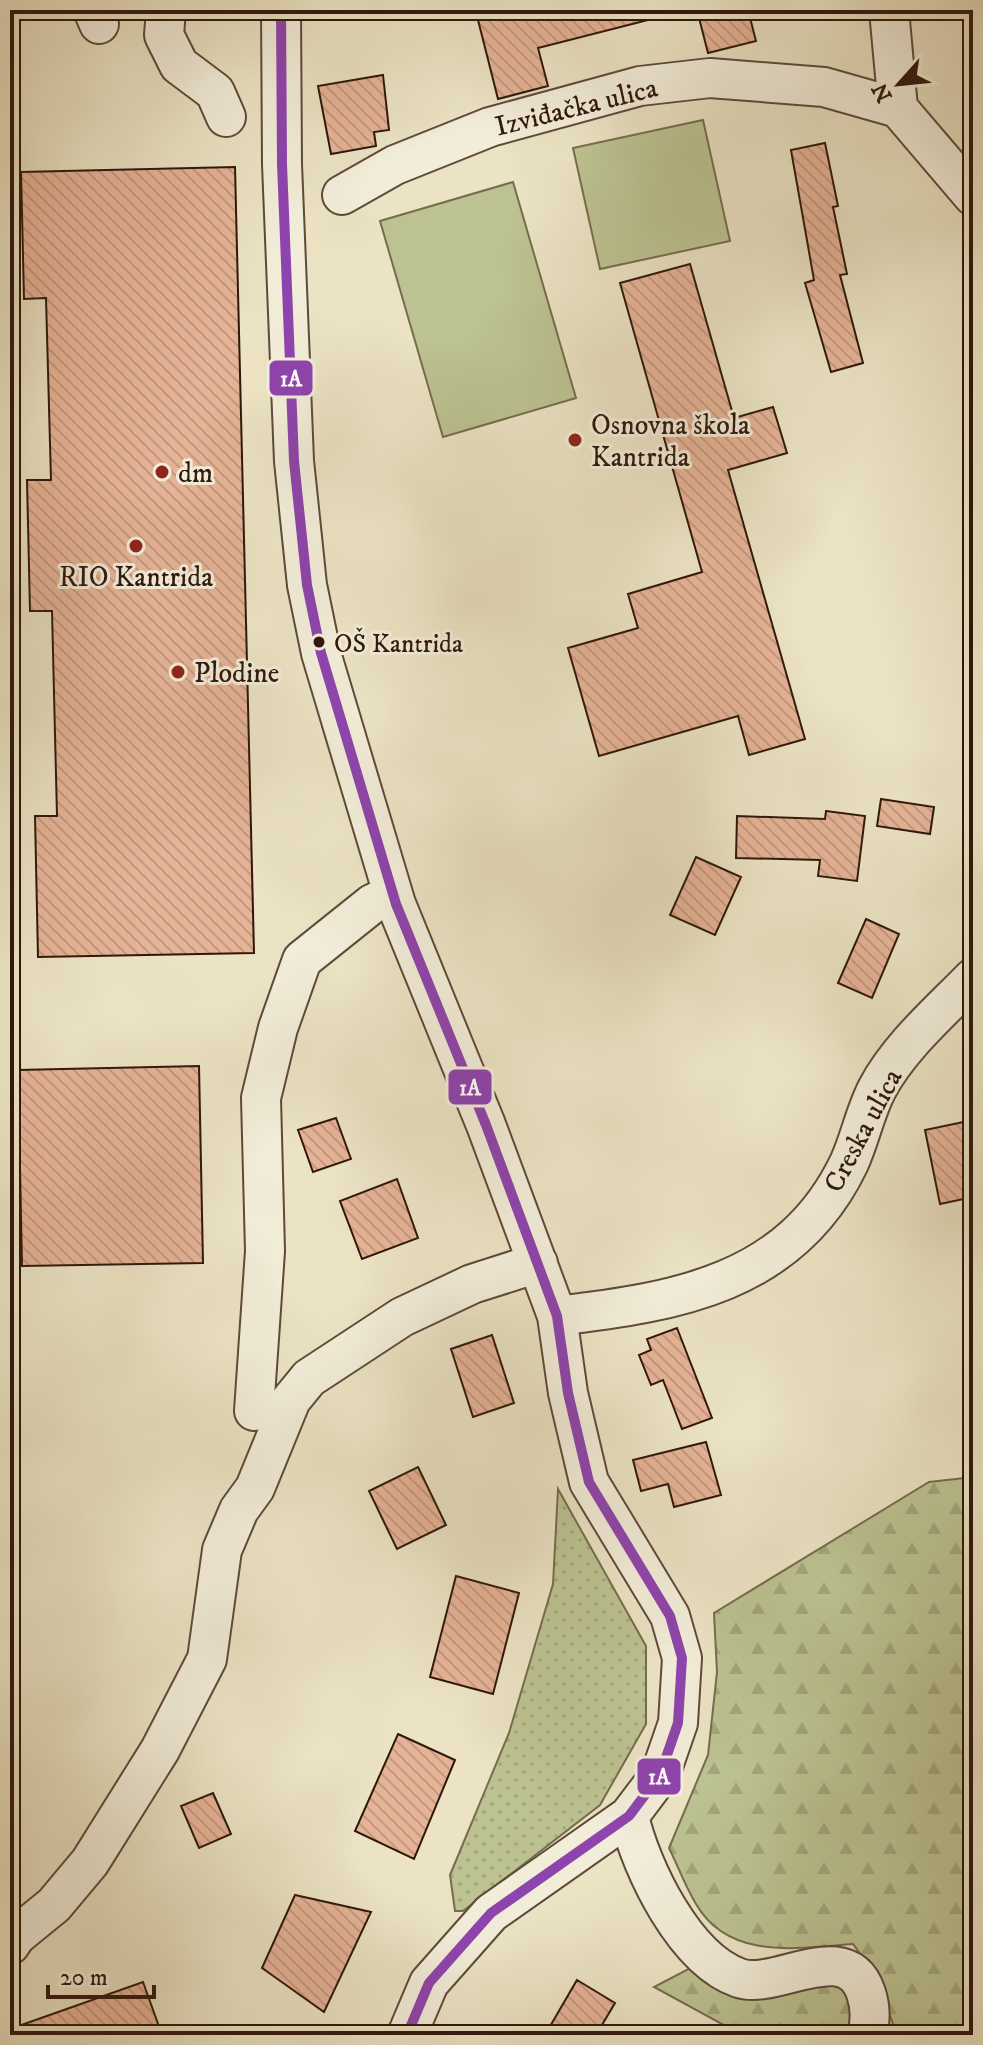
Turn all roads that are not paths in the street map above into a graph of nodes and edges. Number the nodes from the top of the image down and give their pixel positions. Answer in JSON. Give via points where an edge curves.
{"nodes":[{"id":1,"x":166,"y":10,"type":"edge"},
{"id":2,"x":281,"y":10,"type":"edge"},
{"id":3,"x":889,"y":10,"type":"edge"},
{"id":4,"x":898,"y":108,"type":"junction"},
{"id":5,"x":226,"y":117,"type":"dead end"},
{"id":6,"x":342,"y":195,"type":"dead end"},
{"id":7,"x":973,"y":196,"type":"edge"},
{"id":8,"x":393,"y":894,"type":"junction"},
{"id":9,"x":973,"y":978,"type":"edge"},
{"id":10,"x":538,"y":1263,"type":"junction"},
{"id":11,"x":557,"y":1316,"type":"junction"},
{"id":12,"x":254,"y":1411,"type":"dead end"},
{"id":13,"x":629,"y":1816,"type":"junction"},
{"id":14,"x":10,"y":1945,"type":"edge"},
{"id":15,"x":407,"y":2035,"type":"edge"},
{"id":16,"x":867,"y":2035,"type":"edge"}],
"edges":[{"from":1,"to":5,"type":"street","via":[[164,35],[179,65],[215,92]]},
{"from":2,"to":8,"type":"street","via":[[287,325],[307,585],[324,661]]},
{"from":3,"to":4,"type":"street"},
{"from":4,"to":6,"type":"street","name":"Izviđačka ulica","via":[[824,87],[710,78],[640,86],[490,127],[395,165]]},
{"from":4,"to":7,"type":"street"},
{"from":8,"to":10,"type":"street"},
{"from":8,"to":12,"type":"street","via":[[372,904],[302,960],[278,1028],[261,1098],[265,1251]]},
{"from":9,"to":11,"type":"street","name":"Creska ulica","via":[[878,1088],[848,1164],[796,1237],[710,1289],[635,1307]]},
{"from":10,"to":11,"type":"street"},
{"from":10,"to":14,"type":"street","via":[[472,1284],[402,1317],[309,1378],[291,1400],[255,1488],[222,1550],[207,1659],[160,1750],[90,1862]]},
{"from":11,"to":13,"type":"street","via":[[589,1482],[670,1616],[682,1658],[678,1723],[660,1775]]},
{"from":13,"to":15,"type":"street","via":[[491,1913],[429,1983]]},
{"from":13,"to":16,"type":"street","via":[[644,1866],[690,1944],[712,1964],[742,1979],[828,1965],[850,1971],[863,1984],[870,2004]]}]}
